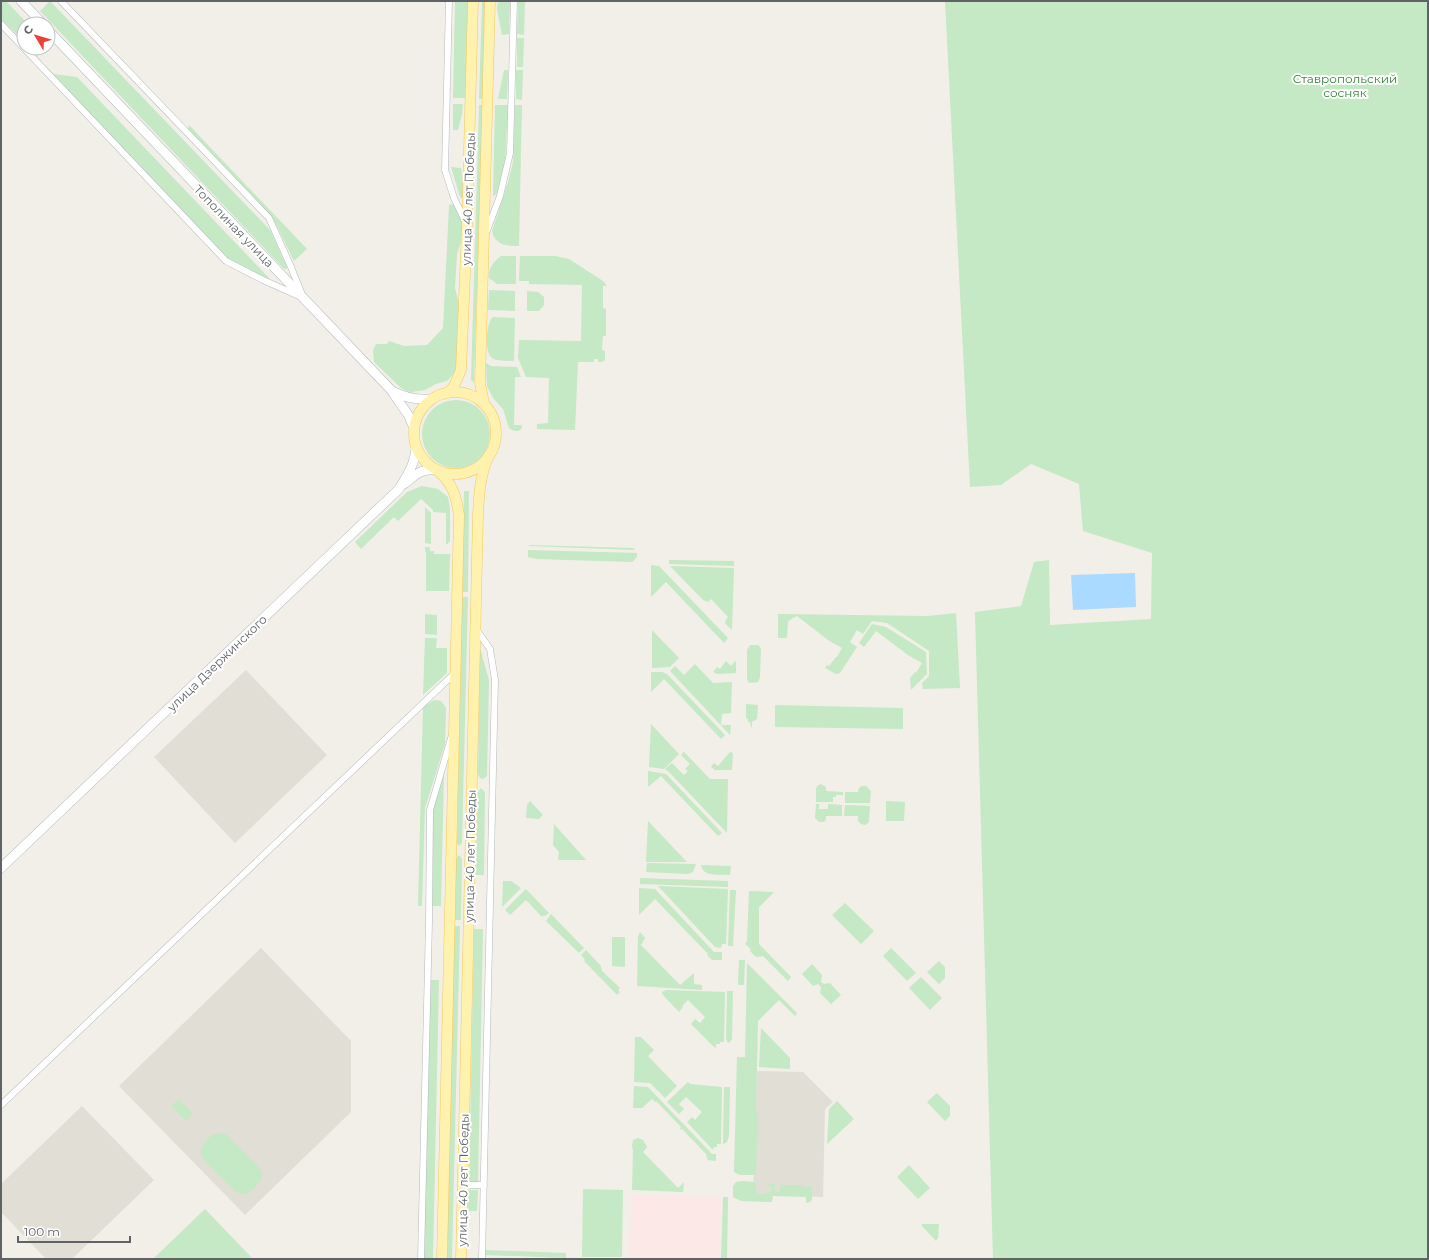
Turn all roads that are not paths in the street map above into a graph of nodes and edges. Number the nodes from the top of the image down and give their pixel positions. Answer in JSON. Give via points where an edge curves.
{"nodes":[{"id":1,"x":21,"y":1,"type":"edge"},
{"id":2,"x":61,"y":1,"type":"edge"},
{"id":3,"x":449,"y":1,"type":"edge"},
{"id":4,"x":473,"y":1,"type":"edge"},
{"id":5,"x":490,"y":1,"type":"edge"},
{"id":6,"x":514,"y":1,"type":"edge"},
{"id":7,"x":35,"y":16,"type":"edge"},
{"id":8,"x":1,"y":24,"type":"edge"},
{"id":9,"x":56,"y":38,"type":"edge"},
{"id":10,"x":467,"y":226,"type":"junction"},
{"id":11,"x":484,"y":238,"type":"junction"},
{"id":12,"x":303,"y":298,"type":"junction"},
{"id":13,"x":392,"y":391,"type":"junction"},
{"id":14,"x":448,"y":393,"type":"junction"},
{"id":15,"x":432,"y":399,"type":"junction"},
{"id":16,"x":484,"y":403,"type":"junction"},
{"id":17,"x":414,"y":428,"type":"junction"},
{"id":18,"x":416,"y":448,"type":"junction"},
{"id":19,"x":489,"y":456,"type":"junction"},
{"id":20,"x":437,"y":470,"type":"junction"},
{"id":21,"x":399,"y":489,"type":"junction"},
{"id":22,"x":476,"y":629,"type":"junction"},
{"id":23,"x":456,"y":672,"type":"junction"},
{"id":24,"x":455,"y":725,"type":"junction"},
{"id":25,"x":452,"y":851,"type":"junction"},
{"id":26,"x":470,"y":851,"type":"junction"},
{"id":27,"x":1,"y":868,"type":"edge"},
{"id":28,"x":1,"y":1105,"type":"edge"},
{"id":29,"x":463,"y":1185,"type":"junction"},
{"id":30,"x":484,"y":1185,"type":"junction"},
{"id":31,"x":421,"y":1259,"type":"edge"},
{"id":32,"x":442,"y":1259,"type":"edge"},
{"id":33,"x":461,"y":1259,"type":"edge"},
{"id":34,"x":482,"y":1259,"type":"edge"}],
"edges":[{"from":1,"to":7,"type":"main road"},
{"from":2,"to":12,"type":"street","via":[[269,218]]},
{"from":3,"to":10,"type":"street","via":[[444,170]]},
{"from":4,"to":10,"type":"main road","name":"улица 40 лет Победы"},
{"from":5,"to":11,"type":"main road","name":"улица 40 лет Победы"},
{"from":6,"to":11,"type":"street","name":"улица 40 лет Победы","via":[[510,153],[500,196]]},
{"from":8,"to":12,"type":"street","via":[[226,261]]},
{"from":9,"to":12,"type":"main road","name":"Тополиная улица"},
{"from":10,"to":14,"type":"main road","name":"улица 40 лет Победы","via":[[461,370]]},
{"from":11,"to":16,"type":"main road","name":"улица 40 лет Победы","via":[[480,383]]},
{"from":12,"to":13,"type":"main road","name":"Тополиная улица"},
{"from":13,"to":15,"type":"main road","name":"Тополиная улица","via":[[422,400]]},
{"from":13,"to":17,"type":"main road"},
{"from":14,"to":15,"type":"main road"},
{"from":14,"to":16,"type":"main road","via":[[467,394]]},
{"from":15,"to":17,"type":"main road","via":[[422,409]]},
{"from":16,"to":19,"type":"main road","via":[[496,428],[496,440]]},
{"from":17,"to":18,"type":"main road"},
{"from":18,"to":20,"type":"main road","via":[[422,458]]},
{"from":18,"to":21,"type":"main road","name":"улица Дзержинского","via":[[415,458]]},
{"from":19,"to":20,"type":"main road","via":[[466,473],[451,474]]},
{"from":19,"to":22,"type":"main road","name":"улица 40 лет Победы","via":[[483,468],[479,499]]},
{"from":20,"to":21,"type":"main road","via":[[420,471]]},
{"from":20,"to":23,"type":"main road","name":"улица 40 лет Победы","via":[[453,489],[459,515]]},
{"from":21,"to":27,"type":"main road","name":"улица Дзержинского"},
{"from":22,"to":26,"type":"main road","name":"улица 40 лет Победы"},
{"from":22,"to":30,"type":"street","via":[[490,649],[495,680]]},
{"from":23,"to":24,"type":"main road","name":"улица 40 лет Победы"},
{"from":23,"to":28,"type":"street"},
{"from":24,"to":25,"type":"main road","name":"улица 40 лет Победы"},
{"from":24,"to":31,"type":"street","via":[[430,810]]},
{"from":25,"to":26,"type":"main road"},
{"from":25,"to":32,"type":"main road","name":"улица 40 лет Победы"},
{"from":26,"to":29,"type":"main road","name":"улица 40 лет Победы"},
{"from":29,"to":30,"type":"street"},
{"from":29,"to":33,"type":"main road","name":"улица 40 лет Победы"},
{"from":30,"to":34,"type":"street"}]}
